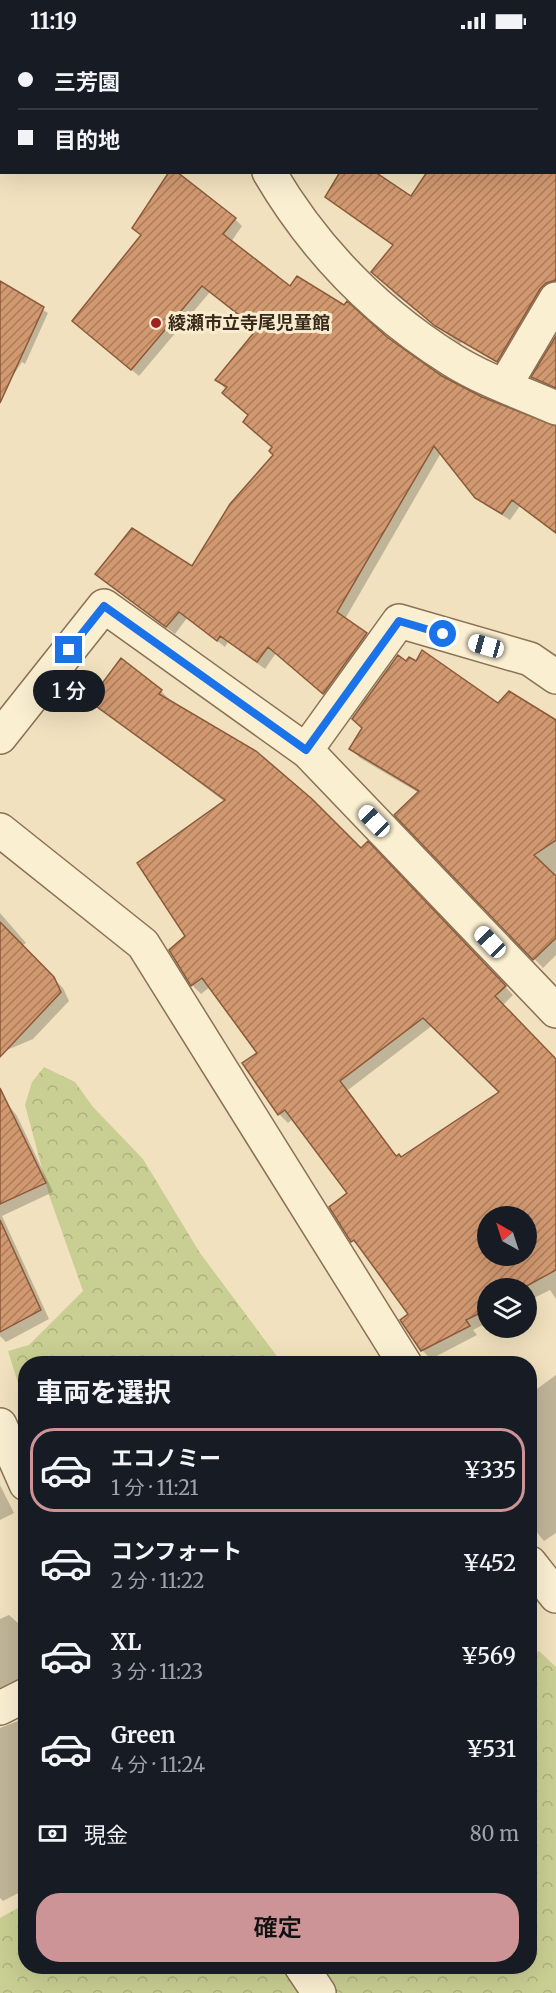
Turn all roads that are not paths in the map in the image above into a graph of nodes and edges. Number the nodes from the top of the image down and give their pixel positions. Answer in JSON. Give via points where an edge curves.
{"nodes":[{"id":1,"x":270,"y":174,"type":"edge"},
{"id":2,"x":556,"y":299,"type":"edge"},
{"id":3,"x":505,"y":385,"type":"junction"},
{"id":4,"x":556,"y":408,"type":"edge"},
{"id":5,"x":556,"y":677,"type":"edge"},
{"id":6,"x":0,"y":737,"type":"edge"},
{"id":7,"x":306,"y":750,"type":"junction"},
{"id":8,"x":0,"y":830,"type":"edge"},
{"id":9,"x":556,"y":1011,"type":"edge"},
{"id":10,"x":400,"y":1356,"type":"edge"},
{"id":11,"x":0,"y":1425,"type":"edge"},
{"id":12,"x":18,"y":1466,"type":"edge"},
{"id":13,"x":18,"y":1699,"type":"edge"},
{"id":14,"x":0,"y":1707,"type":"edge"},
{"id":15,"x":306,"y":1974,"type":"edge"},
{"id":16,"x":319,"y":1993,"type":"edge"}],
"edges":[{"from":1,"to":3,"type":"street","via":[[324,251],[380,310],[454,361]]},
{"from":2,"to":3,"type":"street"},
{"from":3,"to":4,"type":"street"},
{"from":5,"to":7,"type":"street","via":[[530,659],[399,621]]},
{"from":6,"to":7,"type":"street","via":[[104,606]]},
{"from":7,"to":9,"type":"street"},
{"from":8,"to":10,"type":"street","via":[[143,944]]},
{"from":11,"to":12,"type":"street"},
{"from":13,"to":14,"type":"street"},
{"from":15,"to":16,"type":"street"}]}
